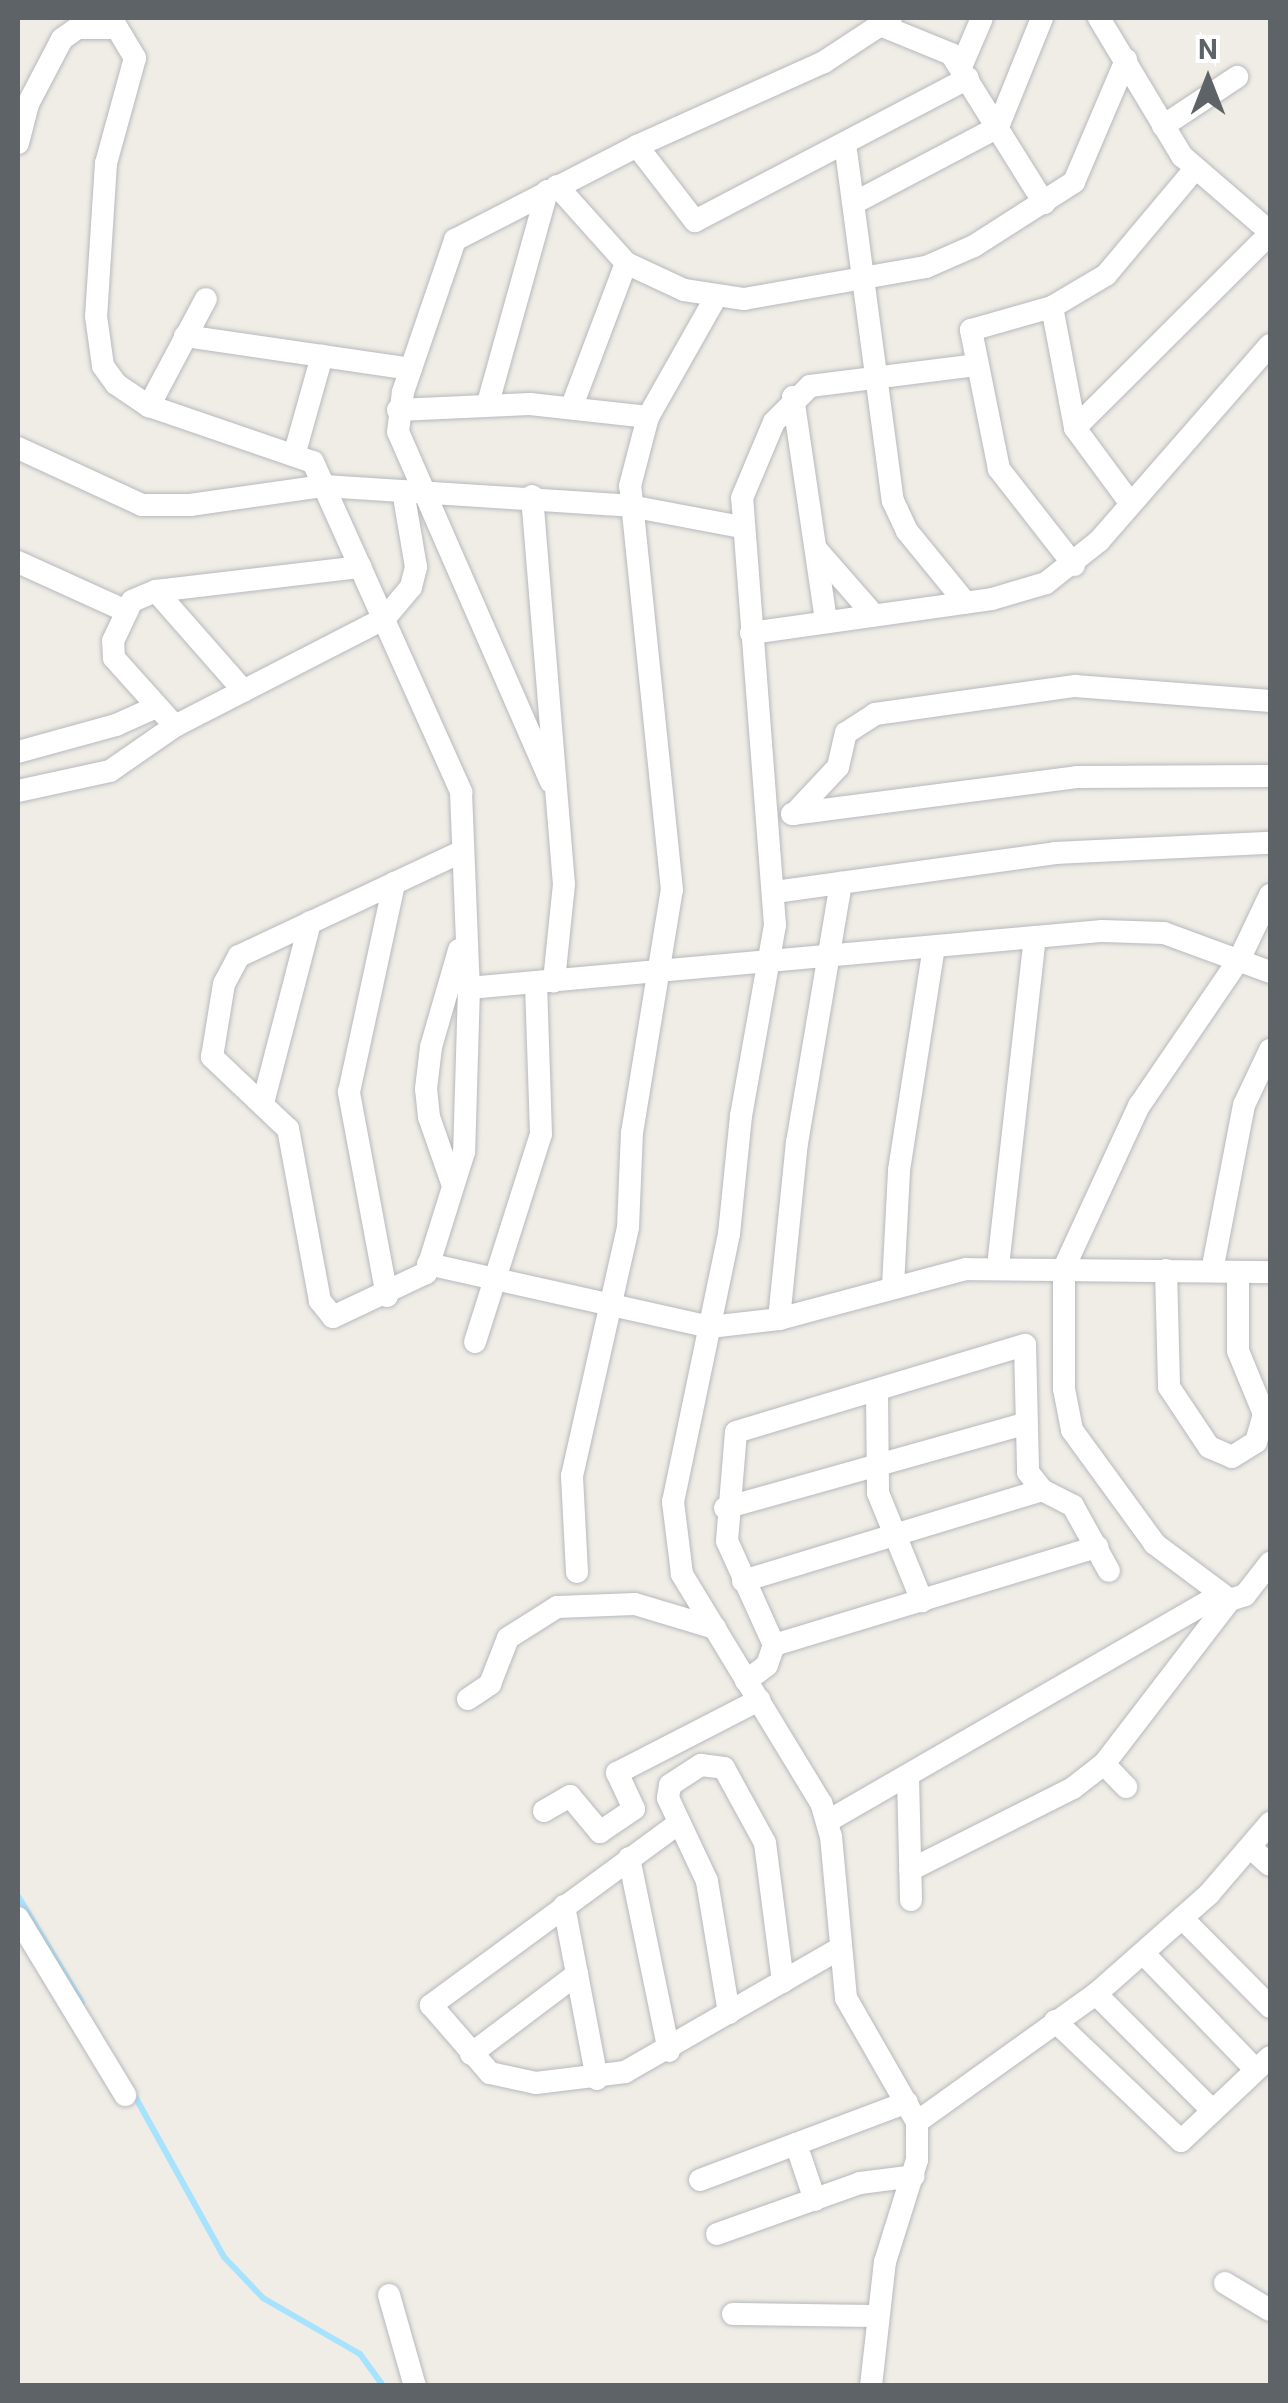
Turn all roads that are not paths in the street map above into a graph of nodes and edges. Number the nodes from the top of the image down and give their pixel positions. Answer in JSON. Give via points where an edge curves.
{"nodes":[{"id":1,"x":982,"y":18,"type":"edge"},
{"id":2,"x":1042,"y":18,"type":"edge"},
{"id":3,"x":1099,"y":18,"type":"edge"},
{"id":4,"x":888,"y":22,"type":"edge"},
{"id":5,"x":1126,"y":60,"type":"junction"},
{"id":6,"x":965,"y":72,"type":"junction"},
{"id":7,"x":1236,"y":77,"type":"dead end"},
{"id":8,"x":1163,"y":126,"type":"junction"},
{"id":9,"x":998,"y":127,"type":"junction"},
{"id":10,"x":18,"y":143,"type":"edge"},
{"id":11,"x":845,"y":143,"type":"junction"},
{"id":12,"x":637,"y":146,"type":"junction"},
{"id":13,"x":1194,"y":170,"type":"junction"},
{"id":14,"x":552,"y":188,"type":"junction"},
{"id":15,"x":854,"y":203,"type":"junction"},
{"id":16,"x":1044,"y":203,"type":"junction"},
{"id":17,"x":1270,"y":233,"type":"edge"},
{"id":18,"x":626,"y":263,"type":"junction"},
{"id":19,"x":863,"y":279,"type":"junction"},
{"id":20,"x":716,"y":297,"type":"junction"},
{"id":21,"x":206,"y":299,"type":"dead end"},
{"id":22,"x":1052,"y":306,"type":"junction"},
{"id":23,"x":185,"y":336,"type":"junction"},
{"id":24,"x":1270,"y":345,"type":"edge"},
{"id":25,"x":322,"y":356,"type":"junction"},
{"id":26,"x":976,"y":365,"type":"junction"},
{"id":27,"x":410,"y":369,"type":"junction"},
{"id":28,"x":875,"y":374,"type":"junction"},
{"id":29,"x":793,"y":397,"type":"junction"},
{"id":30,"x":488,"y":403,"type":"junction"},
{"id":31,"x":149,"y":406,"type":"junction"},
{"id":32,"x":572,"y":406,"type":"junction"},
{"id":33,"x":398,"y":410,"type":"junction"},
{"id":34,"x":648,"y":417,"type":"junction"},
{"id":35,"x":1075,"y":428,"type":"junction"},
{"id":36,"x":18,"y":448,"type":"edge"},
{"id":37,"x":295,"y":452,"type":"junction"},
{"id":38,"x":324,"y":486,"type":"junction"},
{"id":39,"x":414,"y":491,"type":"junction"},
{"id":40,"x":532,"y":496,"type":"junction"},
{"id":41,"x":1131,"y":504,"type":"junction"},
{"id":42,"x":630,"y":506,"type":"junction"},
{"id":43,"x":741,"y":526,"type":"junction"},
{"id":44,"x":815,"y":548,"type":"junction"},
{"id":45,"x":18,"y":562,"type":"edge"},
{"id":46,"x":1074,"y":565,"type":"junction"},
{"id":47,"x":362,"y":567,"type":"junction"},
{"id":48,"x":156,"y":591,"type":"junction"},
{"id":49,"x":965,"y":602,"type":"junction"},
{"id":50,"x":124,"y":610,"type":"junction"},
{"id":51,"x":872,"y":614,"type":"junction"},
{"id":52,"x":385,"y":618,"type":"junction"},
{"id":53,"x":826,"y":621,"type":"junction"},
{"id":54,"x":751,"y":633,"type":"junction"},
{"id":55,"x":244,"y":691,"type":"junction"},
{"id":56,"x":1270,"y":701,"type":"edge"},
{"id":57,"x":156,"y":706,"type":"junction"},
{"id":58,"x":175,"y":726,"type":"junction"},
{"id":59,"x":18,"y":752,"type":"edge"},
{"id":60,"x":1270,"y":776,"type":"edge"},
{"id":61,"x":551,"y":782,"type":"junction"},
{"id":62,"x":18,"y":791,"type":"edge"},
{"id":63,"x":794,"y":814,"type":"junction"},
{"id":64,"x":768,"y":817,"type":"junction"},
{"id":65,"x":1270,"y":844,"type":"edge"},
{"id":66,"x":462,"y":851,"type":"junction"},
{"id":67,"x":394,"y":883,"type":"junction"},
{"id":68,"x":842,"y":883,"type":"junction"},
{"id":69,"x":775,"y":892,"type":"junction"},
{"id":70,"x":1270,"y":894,"type":"edge"},
{"id":71,"x":310,"y":922,"type":"junction"},
{"id":72,"x":1035,"y":938,"type":"junction"},
{"id":73,"x":934,"y":947,"type":"junction"},
{"id":74,"x":832,"y":953,"type":"junction"},
{"id":75,"x":770,"y":957,"type":"junction"},
{"id":76,"x":1240,"y":958,"type":"junction"},
{"id":77,"x":658,"y":969,"type":"junction"},
{"id":78,"x":1270,"y":972,"type":"edge"},
{"id":79,"x":545,"y":982,"type":"junction"},
{"id":80,"x":461,"y":995,"type":"junction"},
{"id":81,"x":1270,"y":1050,"type":"edge"},
{"id":82,"x":263,"y":1103,"type":"junction"},
{"id":83,"x":452,"y":1183,"type":"junction"},
{"id":84,"x":428,"y":1264,"type":"junction"},
{"id":85,"x":998,"y":1266,"type":"junction"},
{"id":86,"x":1064,"y":1268,"type":"junction"},
{"id":87,"x":1166,"y":1270,"type":"junction"},
{"id":88,"x":1212,"y":1271,"type":"junction"},
{"id":89,"x":1238,"y":1272,"type":"junction"},
{"id":90,"x":1270,"y":1272,"type":"edge"},
{"id":91,"x":494,"y":1284,"type":"junction"},
{"id":92,"x":893,"y":1286,"type":"junction"},
{"id":93,"x":388,"y":1296,"type":"junction"},
{"id":94,"x":612,"y":1308,"type":"junction"},
{"id":95,"x":779,"y":1318,"type":"junction"},
{"id":96,"x":710,"y":1326,"type":"junction"},
{"id":97,"x":475,"y":1342,"type":"dead end"},
{"id":98,"x":877,"y":1392,"type":"junction"},
{"id":99,"x":1024,"y":1424,"type":"junction"},
{"id":100,"x":877,"y":1466,"type":"junction"},
{"id":101,"x":1042,"y":1490,"type":"junction"},
{"id":102,"x":725,"y":1508,"type":"junction"},
{"id":103,"x":892,"y":1538,"type":"junction"},
{"id":104,"x":1097,"y":1547,"type":"junction"},
{"id":105,"x":1270,"y":1563,"type":"edge"},
{"id":106,"x":1110,"y":1571,"type":"dead end"},
{"id":107,"x":577,"y":1572,"type":"dead end"},
{"id":108,"x":742,"y":1581,"type":"junction"},
{"id":109,"x":1225,"y":1597,"type":"junction"},
{"id":110,"x":922,"y":1601,"type":"junction"},
{"id":111,"x":715,"y":1628,"type":"junction"},
{"id":112,"x":774,"y":1645,"type":"junction"},
{"id":113,"x":752,"y":1690,"type":"junction"},
{"id":114,"x":468,"y":1699,"type":"dead end"},
{"id":115,"x":1104,"y":1764,"type":"junction"},
{"id":116,"x":908,"y":1776,"type":"junction"},
{"id":117,"x":1126,"y":1787,"type":"dead end"},
{"id":118,"x":544,"y":1811,"type":"dead end"},
{"id":119,"x":828,"y":1821,"type":"junction"},
{"id":120,"x":679,"y":1823,"type":"junction"},
{"id":121,"x":1270,"y":1823,"type":"edge"},
{"id":122,"x":1251,"y":1848,"type":"junction"},
{"id":123,"x":629,"y":1858,"type":"junction"},
{"id":124,"x":1270,"y":1865,"type":"edge"},
{"id":125,"x":910,"y":1870,"type":"junction"},
{"id":126,"x":911,"y":1900,"type":"dead end"},
{"id":127,"x":564,"y":1906,"type":"junction"},
{"id":128,"x":18,"y":1918,"type":"edge"},
{"id":129,"x":1182,"y":1918,"type":"junction"},
{"id":130,"x":839,"y":1950,"type":"junction"},
{"id":131,"x":1144,"y":1954,"type":"junction"},
{"id":132,"x":577,"y":1974,"type":"junction"},
{"id":133,"x":784,"y":1982,"type":"junction"},
{"id":134,"x":1096,"y":1994,"type":"junction"},
{"id":135,"x":1270,"y":2007,"type":"edge"},
{"id":136,"x":728,"y":2013,"type":"junction"},
{"id":137,"x":1055,"y":2021,"type":"junction"},
{"id":138,"x":669,"y":2051,"type":"junction"},
{"id":139,"x":471,"y":2054,"type":"junction"},
{"id":140,"x":1264,"y":2064,"type":"edge"},
{"id":141,"x":597,"y":2079,"type":"junction"},
{"id":142,"x":125,"y":2095,"type":"dead end"},
{"id":143,"x":1213,"y":2111,"type":"junction"},
{"id":144,"x":912,"y":2112,"type":"junction"},
{"id":145,"x":796,"y":2144,"type":"junction"},
{"id":146,"x":914,"y":2176,"type":"junction"},
{"id":147,"x":700,"y":2180,"type":"dead end"},
{"id":148,"x":815,"y":2200,"type":"junction"},
{"id":149,"x":716,"y":2234,"type":"dead end"},
{"id":150,"x":1226,"y":2282,"type":"dead end"},
{"id":151,"x":389,"y":2295,"type":"dead end"},
{"id":152,"x":1270,"y":2310,"type":"edge"},
{"id":153,"x":733,"y":2314,"type":"dead end"},
{"id":154,"x":878,"y":2316,"type":"junction"},
{"id":155,"x":415,"y":2386,"type":"edge"},
{"id":156,"x":872,"y":2386,"type":"edge"}],
"edges":[{"from":1,"to":6,"type":"street"},
{"from":2,"to":9,"type":"street"},
{"from":3,"to":5,"type":"street"},
{"from":4,"to":6,"type":"street","via":[[940,46]]},
{"from":4,"to":12,"type":"street","via":[[824,62]]},
{"from":5,"to":8,"type":"street"},
{"from":5,"to":16,"type":"street","via":[[1086,164]]},
{"from":6,"to":9,"type":"street"},
{"from":6,"to":11,"type":"street"},
{"from":7,"to":8,"type":"street"},
{"from":8,"to":13,"type":"street"},
{"from":9,"to":15,"type":"street"},
{"from":9,"to":16,"type":"street"},
{"from":10,"to":31,"type":"street","via":[[28,104],[62,39],[78,28],[117,28],[135,58],[106,164],[97,348],[116,384]]},
{"from":11,"to":12,"type":"street","via":[[695,221]]},
{"from":11,"to":15,"type":"street"},
{"from":12,"to":14,"type":"street"},
{"from":13,"to":17,"type":"street"},
{"from":13,"to":22,"type":"street","via":[[1126,256]]},
{"from":14,"to":18,"type":"street"},
{"from":14,"to":27,"type":"street","via":[[455,240]]},
{"from":14,"to":30,"type":"street"},
{"from":15,"to":19,"type":"street"},
{"from":16,"to":19,"type":"street","via":[[950,258]]},
{"from":17,"to":35,"type":"street"},
{"from":18,"to":20,"type":"street","via":[[658,281]]},
{"from":18,"to":32,"type":"street"},
{"from":19,"to":20,"type":"street"},
{"from":19,"to":28,"type":"street"},
{"from":20,"to":34,"type":"street"},
{"from":21,"to":23,"type":"street"},
{"from":22,"to":26,"type":"street","via":[[971,330]]},
{"from":22,"to":35,"type":"street"},
{"from":23,"to":25,"type":"street"},
{"from":23,"to":31,"type":"street"},
{"from":24,"to":41,"type":"street"},
{"from":25,"to":27,"type":"street"},
{"from":25,"to":37,"type":"street"},
{"from":26,"to":28,"type":"street"},
{"from":26,"to":46,"type":"street","via":[[999,468]]},
{"from":27,"to":33,"type":"street"},
{"from":28,"to":29,"type":"street","via":[[810,386]]},
{"from":28,"to":49,"type":"street","via":[[898,515]]},
{"from":29,"to":43,"type":"street","via":[[749,475]]},
{"from":29,"to":44,"type":"street"},
{"from":30,"to":32,"type":"street"},
{"from":30,"to":33,"type":"street"},
{"from":31,"to":37,"type":"street"},
{"from":32,"to":34,"type":"street"},
{"from":33,"to":39,"type":"street"},
{"from":34,"to":42,"type":"street","via":[[632,464]]},
{"from":35,"to":41,"type":"street"},
{"from":36,"to":38,"type":"street","via":[[142,505]]},
{"from":37,"to":38,"type":"street","via":[[313,462]]},
{"from":38,"to":39,"type":"street"},
{"from":38,"to":47,"type":"street"},
{"from":39,"to":40,"type":"street"},
{"from":39,"to":52,"type":"street","via":[[416,567],[411,587]]},
{"from":39,"to":61,"type":"street"},
{"from":40,"to":42,"type":"street"},
{"from":40,"to":61,"type":"street"},
{"from":41,"to":46,"type":"street"},
{"from":42,"to":43,"type":"street"},
{"from":42,"to":77,"type":"street","via":[[672,890]]},
{"from":43,"to":54,"type":"street"},
{"from":44,"to":51,"type":"street"},
{"from":44,"to":53,"type":"street"},
{"from":45,"to":50,"type":"street"},
{"from":46,"to":49,"type":"street","via":[[1014,594]]},
{"from":47,"to":48,"type":"street"},
{"from":47,"to":52,"type":"street"},
{"from":48,"to":50,"type":"street"},
{"from":48,"to":55,"type":"street"},
{"from":49,"to":51,"type":"street"},
{"from":50,"to":57,"type":"street","via":[[114,658]]},
{"from":51,"to":53,"type":"street"},
{"from":52,"to":55,"type":"street"},
{"from":52,"to":66,"type":"street","via":[[457,778]]},
{"from":53,"to":54,"type":"street"},
{"from":54,"to":64,"type":"street"},
{"from":55,"to":58,"type":"street"},
{"from":56,"to":63,"type":"street","via":[[1074,686],[875,714],[846,734],[838,767]]},
{"from":57,"to":58,"type":"street"},
{"from":57,"to":59,"type":"street","via":[[116,725]]},
{"from":58,"to":62,"type":"street","via":[[110,771]]},
{"from":60,"to":63,"type":"street","via":[[1077,777]]},
{"from":61,"to":79,"type":"street","via":[[564,884]]},
{"from":63,"to":64,"type":"street"},
{"from":64,"to":69,"type":"street"},
{"from":65,"to":68,"type":"street","via":[[1056,853]]},
{"from":66,"to":67,"type":"street"},
{"from":66,"to":80,"type":"street"},
{"from":67,"to":71,"type":"street"},
{"from":67,"to":93,"type":"street","via":[[349,1092]]},
{"from":68,"to":69,"type":"street"},
{"from":68,"to":74,"type":"street"},
{"from":69,"to":75,"type":"street"},
{"from":70,"to":76,"type":"street"},
{"from":71,"to":82,"type":"street"},
{"from":71,"to":82,"type":"street","via":[[240,956],[216,1012],[212,1056]]},
{"from":72,"to":73,"type":"street"},
{"from":72,"to":76,"type":"street","via":[[1139,931]]},
{"from":72,"to":85,"type":"street"},
{"from":73,"to":74,"type":"street"},
{"from":73,"to":92,"type":"street","via":[[899,1170]]},
{"from":74,"to":75,"type":"street"},
{"from":74,"to":95,"type":"street","via":[[805,1088]]},
{"from":75,"to":77,"type":"street"},
{"from":75,"to":96,"type":"street"},
{"from":76,"to":78,"type":"street"},
{"from":76,"to":86,"type":"street","via":[[1139,1106]]},
{"from":77,"to":79,"type":"street"},
{"from":77,"to":94,"type":"street"},
{"from":79,"to":80,"type":"street"},
{"from":79,"to":91,"type":"street","via":[[541,1134]]},
{"from":80,"to":83,"type":"street","via":[[468,1106]]},
{"from":80,"to":83,"type":"street","via":[[426,1089]]},
{"from":81,"to":88,"type":"street","via":[[1244,1105]]},
{"from":82,"to":93,"type":"street","via":[[288,1129],[320,1301],[332,1317]]},
{"from":83,"to":84,"type":"street"},
{"from":84,"to":91,"type":"street"},
{"from":84,"to":93,"type":"street","via":[[426,1273]]},
{"from":85,"to":86,"type":"street"},
{"from":85,"to":92,"type":"street"},
{"from":86,"to":87,"type":"street"},
{"from":86,"to":109,"type":"street","via":[[1064,1389],[1072,1430],[1155,1544]]},
{"from":87,"to":88,"type":"street"},
{"from":87,"to":89,"type":"street","via":[[1169,1387],[1209,1447],[1232,1457],[1256,1442],[1264,1414],[1238,1351]]},
{"from":88,"to":89,"type":"street"},
{"from":89,"to":90,"type":"street"},
{"from":91,"to":94,"type":"street"},
{"from":91,"to":97,"type":"street"},
{"from":92,"to":95,"type":"street"},
{"from":94,"to":96,"type":"street"},
{"from":94,"to":107,"type":"street","via":[[572,1476]]},
{"from":95,"to":96,"type":"street"},
{"from":96,"to":111,"type":"street","via":[[673,1502],[682,1574]]},
{"from":98,"to":99,"type":"street","via":[[1025,1345]]},
{"from":98,"to":100,"type":"street"},
{"from":98,"to":102,"type":"street","via":[[736,1432]]},
{"from":99,"to":100,"type":"street"},
{"from":99,"to":101,"type":"street","via":[[1028,1472]]},
{"from":100,"to":102,"type":"street"},
{"from":100,"to":103,"type":"street"},
{"from":101,"to":103,"type":"street"},
{"from":101,"to":104,"type":"street","via":[[1072,1506]]},
{"from":102,"to":108,"type":"street","via":[[727,1542]]},
{"from":103,"to":108,"type":"street"},
{"from":103,"to":110,"type":"street"},
{"from":104,"to":106,"type":"street"},
{"from":104,"to":110,"type":"street"},
{"from":105,"to":109,"type":"street","via":[[1245,1595]]},
{"from":108,"to":112,"type":"street"},
{"from":109,"to":115,"type":"street"},
{"from":109,"to":116,"type":"street"},
{"from":110,"to":112,"type":"street"},
{"from":111,"to":113,"type":"street"},
{"from":111,"to":114,"type":"street","via":[[635,1604],[558,1607],[508,1638],[490,1684]]},
{"from":112,"to":113,"type":"street"},
{"from":113,"to":118,"type":"street","via":[[617,1773],[634,1808],[600,1832],[570,1796]]},
{"from":113,"to":119,"type":"street"},
{"from":115,"to":117,"type":"street"},
{"from":115,"to":125,"type":"street","via":[[1072,1788]]},
{"from":116,"to":119,"type":"street"},
{"from":116,"to":125,"type":"street"},
{"from":119,"to":130,"type":"street"},
{"from":120,"to":123,"type":"street"},
{"from":120,"to":133,"type":"street","via":[[668,1798],[670,1784],[716,1763],[766,1844]]},
{"from":120,"to":136,"type":"street","via":[[707,1881]]},
{"from":121,"to":122,"type":"street"},
{"from":122,"to":124,"type":"street"},
{"from":122,"to":129,"type":"street"},
{"from":123,"to":127,"type":"street"},
{"from":123,"to":138,"type":"street"},
{"from":125,"to":126,"type":"street"},
{"from":127,"to":132,"type":"street"},
{"from":127,"to":139,"type":"street","via":[[430,2005]]},
{"from":128,"to":142,"type":"street"},
{"from":129,"to":131,"type":"street"},
{"from":129,"to":135,"type":"street"},
{"from":130,"to":133,"type":"street"},
{"from":130,"to":144,"type":"street","via":[[851,2012]]},
{"from":131,"to":134,"type":"street"},
{"from":131,"to":140,"type":"street"},
{"from":132,"to":139,"type":"street"},
{"from":132,"to":141,"type":"street"},
{"from":133,"to":136,"type":"street"},
{"from":134,"to":137,"type":"street"},
{"from":134,"to":143,"type":"street"},
{"from":136,"to":138,"type":"street"},
{"from":137,"to":143,"type":"street","via":[[1181,2141]]},
{"from":137,"to":144,"type":"street"},
{"from":138,"to":141,"type":"street"},
{"from":139,"to":141,"type":"street","via":[[499,2079],[515,2083]]},
{"from":140,"to":143,"type":"street"},
{"from":144,"to":145,"type":"street"},
{"from":144,"to":146,"type":"street"},
{"from":145,"to":147,"type":"street"},
{"from":145,"to":148,"type":"street"},
{"from":146,"to":148,"type":"street","via":[[878,2178]]},
{"from":146,"to":154,"type":"street","via":[[888,2251]]},
{"from":148,"to":149,"type":"street"},
{"from":150,"to":152,"type":"street"},
{"from":151,"to":155,"type":"street"},
{"from":153,"to":154,"type":"street"},
{"from":154,"to":156,"type":"street"}]}
